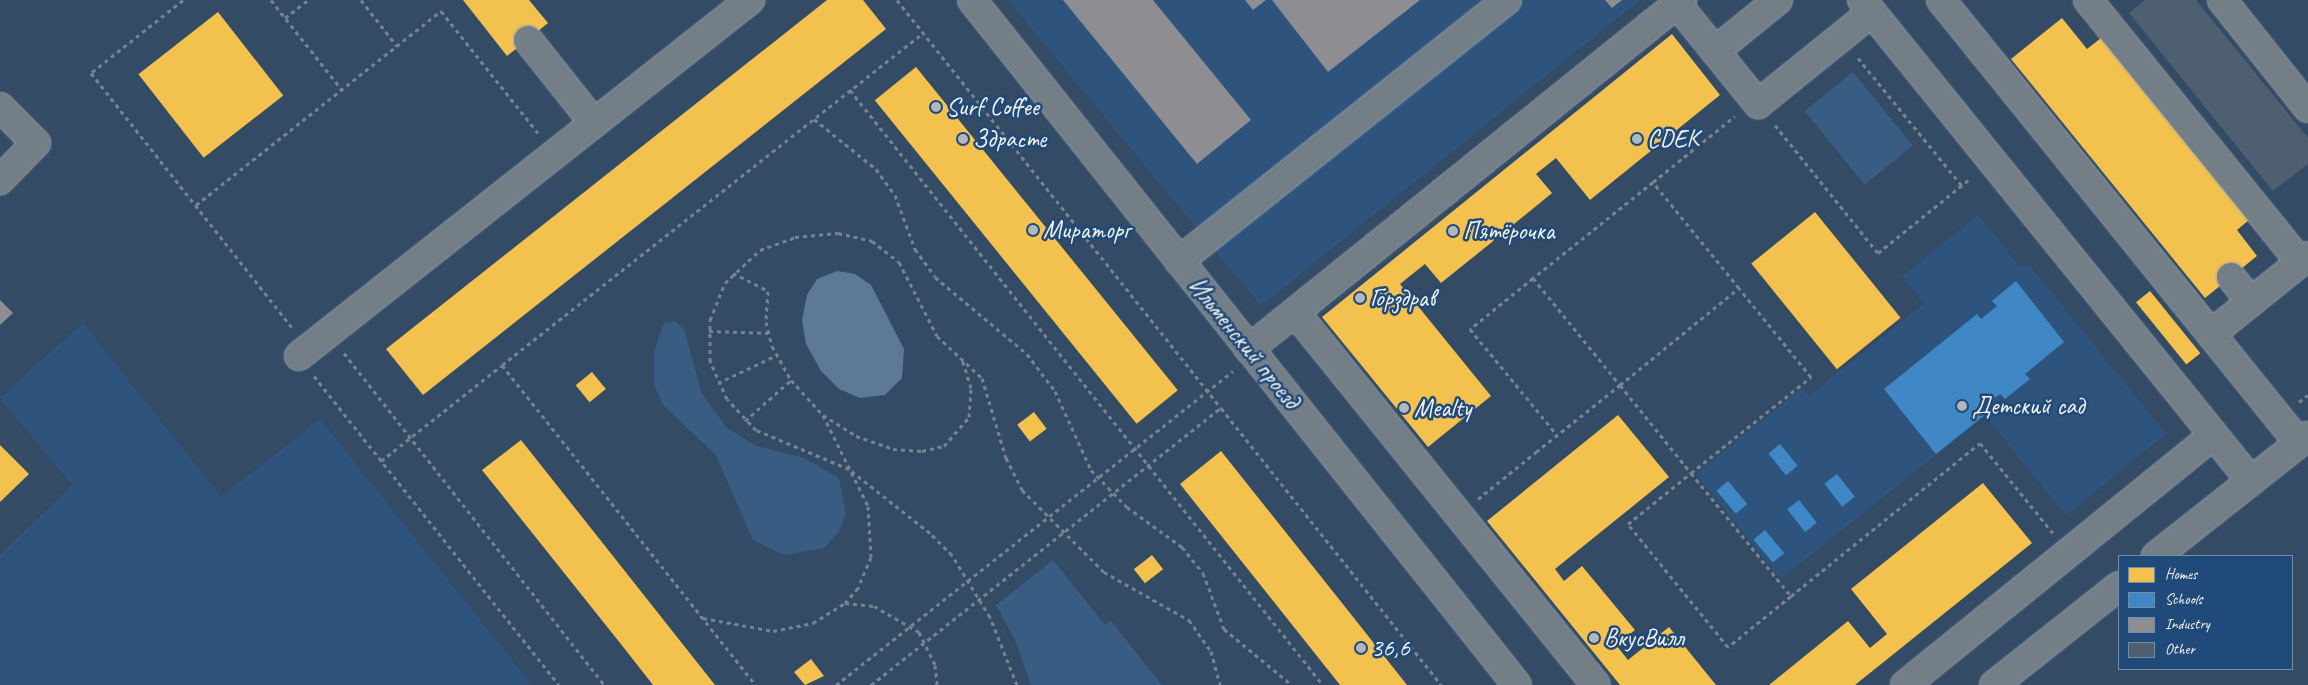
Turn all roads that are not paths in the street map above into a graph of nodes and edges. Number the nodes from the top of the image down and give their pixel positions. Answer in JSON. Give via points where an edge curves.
{"nodes":[{"id":1,"x":750,"y":0,"type":"edge"},
{"id":2,"x":972,"y":0,"type":"edge"},
{"id":3,"x":1507,"y":0,"type":"edge"},
{"id":4,"x":1778,"y":0,"type":"edge"},
{"id":5,"x":1941,"y":0,"type":"edge"},
{"id":6,"x":2088,"y":0,"type":"edge"},
{"id":7,"x":2222,"y":0,"type":"edge"},
{"id":8,"x":1679,"y":2,"type":"edge"},
{"id":9,"x":1867,"y":6,"type":"edge"},
{"id":10,"x":528,"y":40,"type":"dead end"},
{"id":11,"x":1715,"y":51,"type":"junction"},
{"id":12,"x":0,"y":107,"type":"edge"},
{"id":13,"x":2308,"y":108,"type":"edge"},
{"id":14,"x":594,"y":123,"type":"junction"},
{"id":15,"x":0,"y":180,"type":"edge"},
{"id":16,"x":2304,"y":259,"type":"edge"},
{"id":17,"x":1180,"y":261,"type":"junction"},
{"id":18,"x":2231,"y":277,"type":"dead end"},
{"id":19,"x":2251,"y":302,"type":"junction"},
{"id":20,"x":1295,"y":312,"type":"junction"},
{"id":21,"x":2211,"y":334,"type":"junction"},
{"id":22,"x":312,"y":346,"type":"road end"},
{"id":23,"x":1252,"y":352,"type":"junction"},
{"id":24,"x":2214,"y":435,"type":"junction"},
{"id":25,"x":2304,"y":440,"type":"edge"},
{"id":26,"x":2251,"y":481,"type":"junction"},
{"id":27,"x":2157,"y":555,"type":"edge"},
{"id":28,"x":2118,"y":587,"type":"edge"},
{"id":29,"x":1517,"y":685,"type":"edge"},
{"id":30,"x":1596,"y":685,"type":"edge"},
{"id":31,"x":1905,"y":685,"type":"edge"},
{"id":32,"x":1994,"y":685,"type":"edge"}],
"edges":[{"from":1,"to":14,"type":"street"},
{"from":2,"to":17,"type":"street","name":"Ильменский проезд"},
{"from":3,"to":17,"type":"street"},
{"from":4,"to":11,"type":"street"},
{"from":5,"to":21,"type":"street"},
{"from":6,"to":16,"type":"street"},
{"from":7,"to":13,"type":"street"},
{"from":8,"to":11,"type":"street"},
{"from":8,"to":20,"type":"street"},
{"from":9,"to":11,"type":"street","via":[[1841,37],[1756,102]]},
{"from":9,"to":24,"type":"street"},
{"from":10,"to":14,"type":"street"},
{"from":12,"to":15,"type":"street","via":[[36,143]]},
{"from":14,"to":22,"type":"street"},
{"from":16,"to":19,"type":"street"},
{"from":17,"to":23,"type":"street","name":"Ильменский проезд"},
{"from":18,"to":19,"type":"street"},
{"from":19,"to":21,"type":"street"},
{"from":20,"to":23,"type":"street"},
{"from":20,"to":30,"type":"street"},
{"from":21,"to":25,"type":"street"},
{"from":23,"to":29,"type":"street","name":"Ильменский проезд"},
{"from":24,"to":26,"type":"street"},
{"from":24,"to":31,"type":"street"},
{"from":25,"to":26,"type":"street"},
{"from":26,"to":27,"type":"street"},
{"from":28,"to":32,"type":"street"}]}
